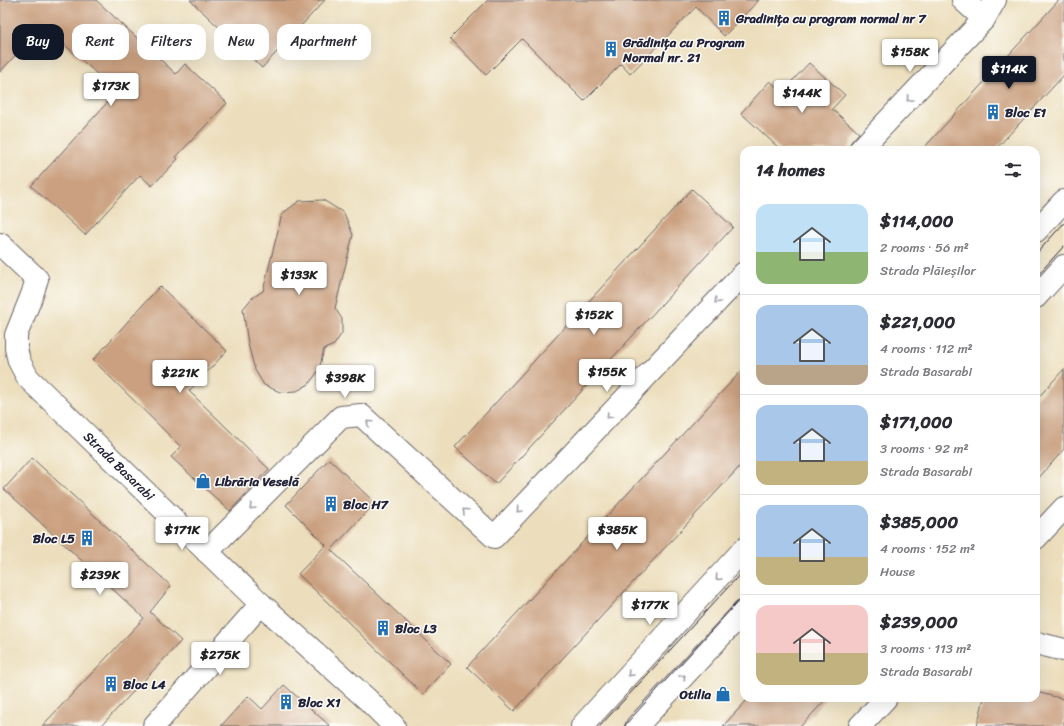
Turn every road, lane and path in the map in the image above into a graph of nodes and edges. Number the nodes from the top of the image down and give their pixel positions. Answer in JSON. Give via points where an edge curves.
{"nodes":[{"id":1,"x":963,"y":0,"type":"edge"},
{"id":2,"x":994,"y":0,"type":"edge"},
{"id":3,"x":984,"y":19,"type":"junction"},
{"id":4,"x":864,"y":146,"type":"edge"},
{"id":5,"x":1064,"y":201,"type":"edge"},
{"id":6,"x":1040,"y":227,"type":"edge"},
{"id":7,"x":0,"y":244,"type":"edge"},
{"id":8,"x":1064,"y":266,"type":"edge"},
{"id":9,"x":740,"y":277,"type":"edge"},
{"id":10,"x":1040,"y":293,"type":"edge"},
{"id":11,"x":1064,"y":508,"type":"edge"},
{"id":12,"x":1040,"y":534,"type":"edge"},
{"id":13,"x":207,"y":552,"type":"junction"},
{"id":14,"x":740,"y":553,"type":"edge"},
{"id":15,"x":260,"y":604,"type":"junction"},
{"id":16,"x":740,"y":615,"type":"edge"},
{"id":17,"x":1040,"y":644,"type":"edge"},
{"id":18,"x":1064,"y":650,"type":"edge"},
{"id":19,"x":882,"y":702,"type":"edge"},
{"id":20,"x":154,"y":726,"type":"edge"},
{"id":21,"x":394,"y":726,"type":"edge"},
{"id":22,"x":582,"y":726,"type":"edge"},
{"id":23,"x":637,"y":726,"type":"edge"},
{"id":24,"x":860,"y":726,"type":"edge"}],
"edges":[{"from":1,"to":3,"type":"street"},
{"from":2,"to":3,"type":"street"},
{"from":3,"to":4,"type":"street","one_way":true},
{"from":5,"to":6,"type":"street"},
{"from":7,"to":13,"type":"street","name":"Strada Basarabi","via":[[37,279],[16,335],[19,362],[28,378]]},
{"from":8,"to":10,"type":"street"},
{"from":9,"to":13,"type":"street","one_way":true,"via":[[494,537],[361,416],[341,417]]},
{"from":11,"to":12,"type":"street"},
{"from":13,"to":15,"type":"street","name":"Strada Basarabi"},
{"from":14,"to":22,"type":"street","one_way":true},
{"from":15,"to":20,"type":"street"},
{"from":15,"to":21,"type":"street","name":"Strada Basarabi"},
{"from":23,"to":16,"type":"street","one_way":true},
{"from":17,"to":18,"type":"street"},
{"from":19,"to":24,"type":"street"}]}
